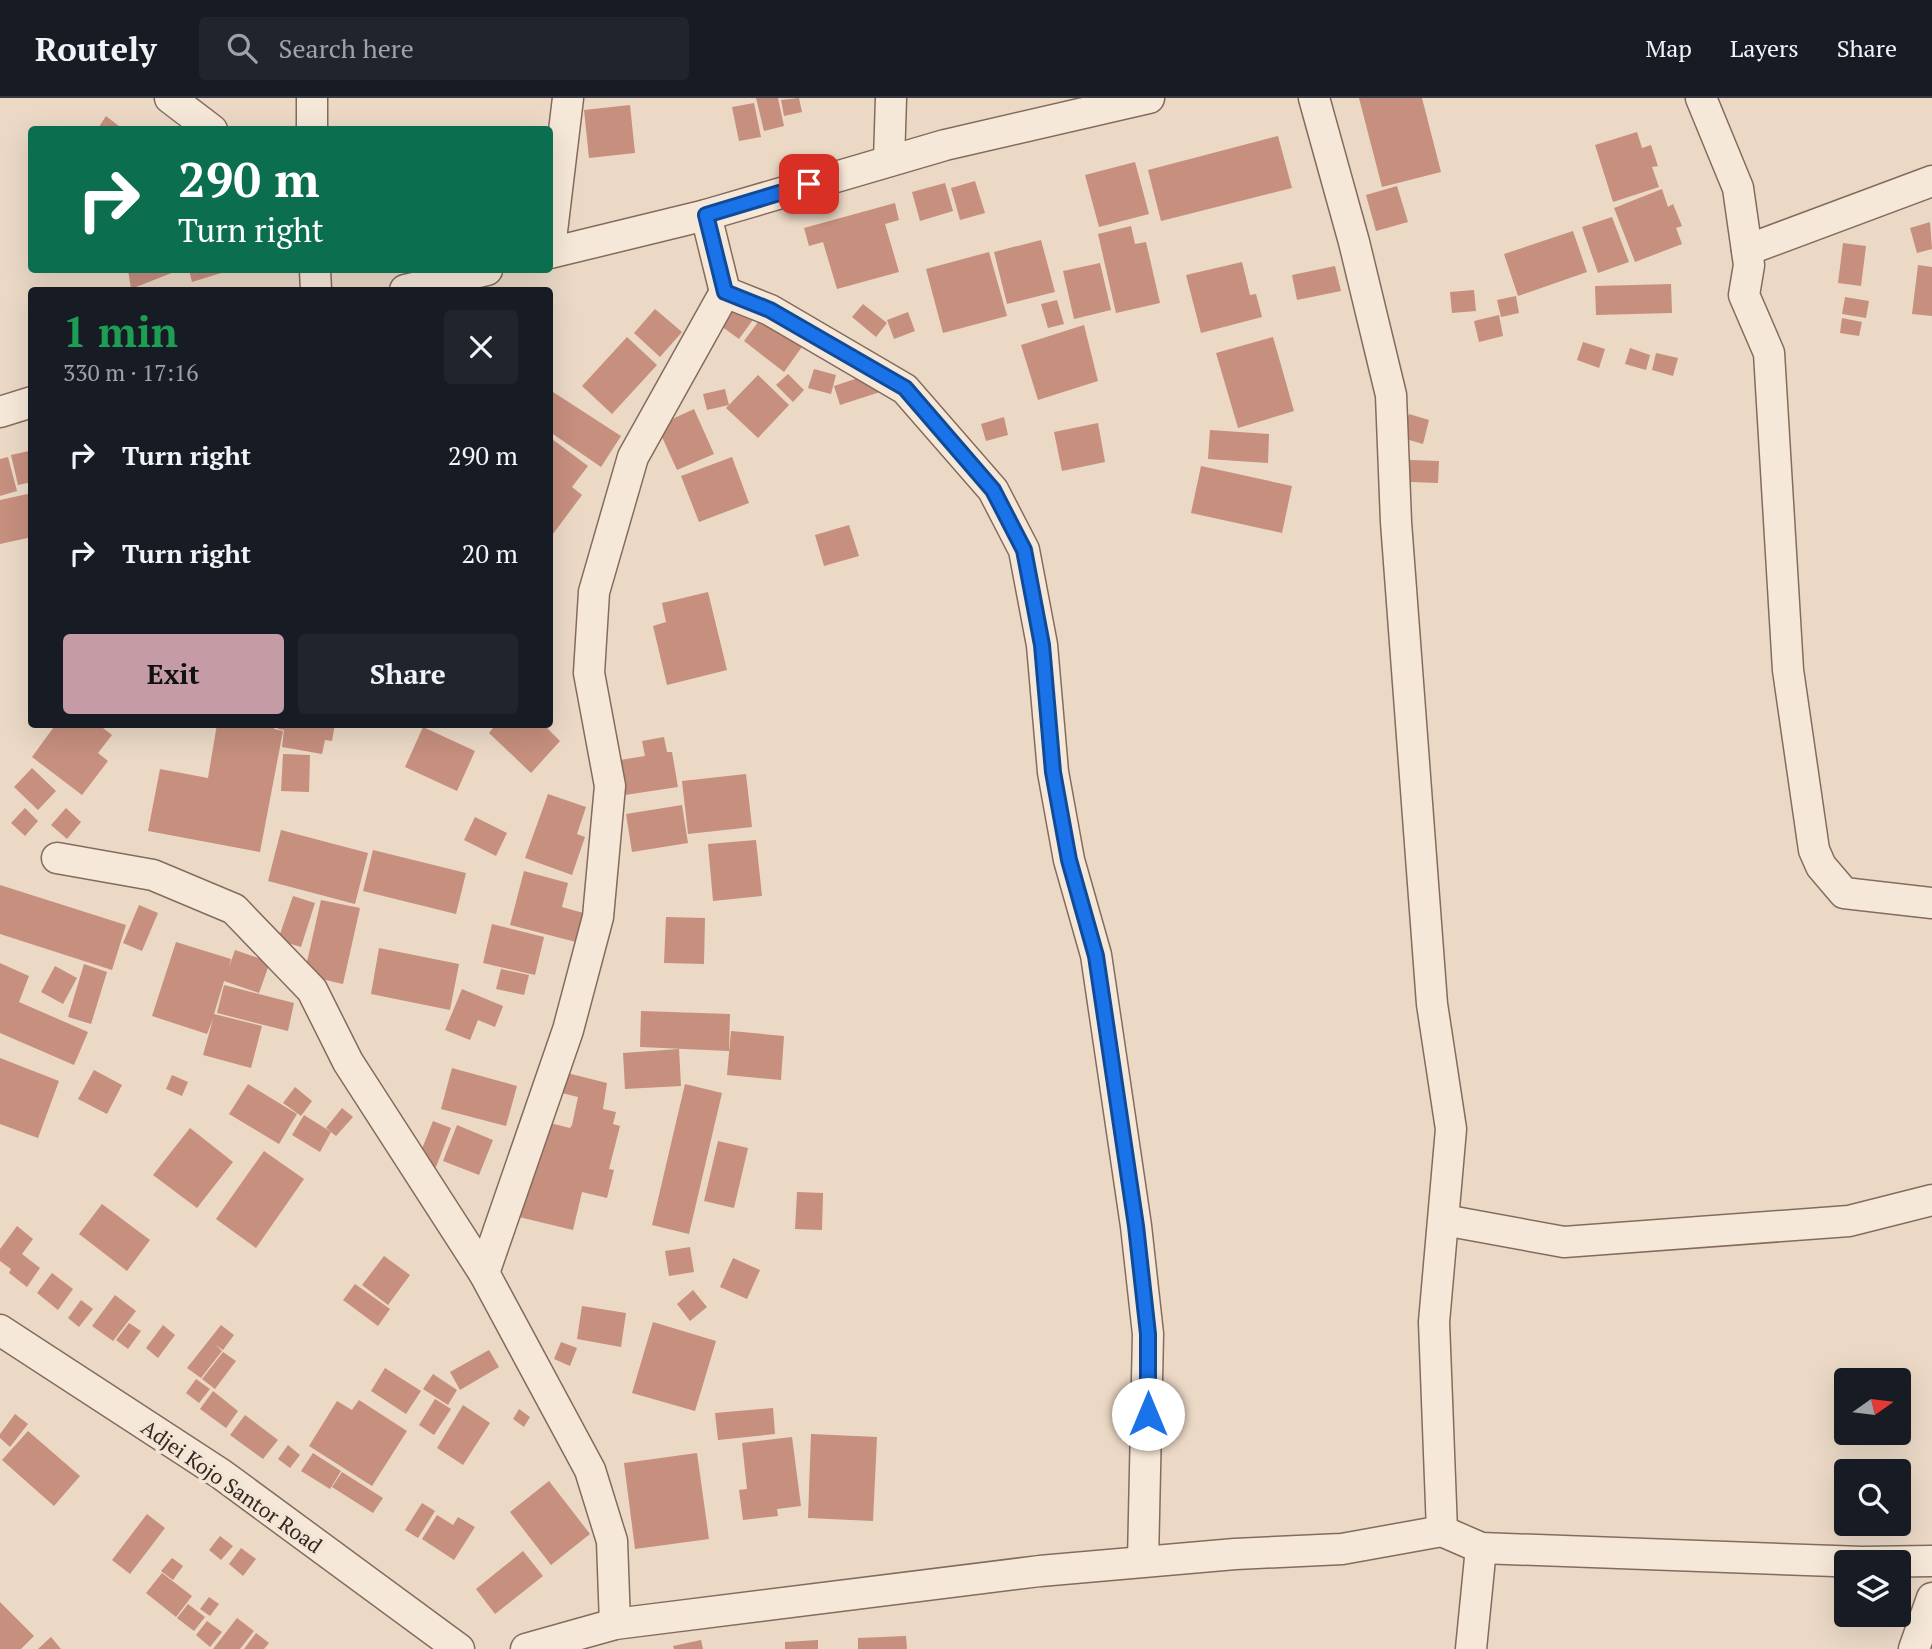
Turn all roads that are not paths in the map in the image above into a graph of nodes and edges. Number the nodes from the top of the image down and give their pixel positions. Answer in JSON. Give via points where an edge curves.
{"nodes":[{"id":1,"x":170,"y":98,"type":"edge"},
{"id":2,"x":312,"y":98,"type":"edge"},
{"id":3,"x":568,"y":98,"type":"edge"},
{"id":4,"x":891,"y":98,"type":"edge"},
{"id":5,"x":1149,"y":98,"type":"edge"},
{"id":6,"x":1314,"y":98,"type":"edge"},
{"id":7,"x":1701,"y":98,"type":"edge"},
{"id":8,"x":207,"y":126,"type":"edge"},
{"id":9,"x":313,"y":126,"type":"edge"},
{"id":10,"x":889,"y":161,"type":"junction"},
{"id":11,"x":1932,"y":181,"type":"edge"},
{"id":12,"x":706,"y":215,"type":"junction"},
{"id":13,"x":553,"y":226,"type":"edge"},
{"id":14,"x":553,"y":250,"type":"edge"},
{"id":15,"x":1747,"y":250,"type":"junction"},
{"id":16,"x":474,"y":273,"type":"edge"},
{"id":17,"x":416,"y":287,"type":"edge"},
{"id":18,"x":725,"y":292,"type":"junction"},
{"id":19,"x":28,"y":403,"type":"edge"},
{"id":20,"x":0,"y":412,"type":"edge"},
{"id":21,"x":57,"y":858,"type":"dead end"},
{"id":22,"x":1932,"y":903,"type":"edge"},
{"id":23,"x":1932,"y":1200,"type":"edge"},
{"id":24,"x":1444,"y":1220,"type":"junction"},
{"id":25,"x":484,"y":1273,"type":"junction"},
{"id":26,"x":0,"y":1331,"type":"edge"},
{"id":27,"x":1442,"y":1531,"type":"junction"},
{"id":28,"x":1480,"y":1548,"type":"junction"},
{"id":29,"x":1143,"y":1561,"type":"junction"},
{"id":30,"x":1932,"y":1561,"type":"edge"},
{"id":31,"x":1932,"y":1598,"type":"edge"},
{"id":32,"x":615,"y":1624,"type":"junction"},
{"id":33,"x":459,"y":1649,"type":"edge"},
{"id":34,"x":526,"y":1649,"type":"edge"},
{"id":35,"x":1471,"y":1649,"type":"edge"},
{"id":36,"x":1914,"y":1649,"type":"edge"}],
"edges":[{"from":1,"to":8,"type":"street"},
{"from":2,"to":9,"type":"street"},
{"from":3,"to":13,"type":"street"},
{"from":4,"to":10,"type":"street"},
{"from":5,"to":10,"type":"street"},
{"from":6,"to":24,"type":"street","via":[[1391,395],[1396,522],[1432,1004],[1451,1129]]},
{"from":7,"to":15,"type":"street","via":[[1738,188]]},
{"from":10,"to":12,"type":"street"},
{"from":11,"to":15,"type":"street"},
{"from":12,"to":14,"type":"street"},
{"from":12,"to":18,"type":"street"},
{"from":15,"to":22,"type":"street","via":[[1744,295],[1769,353],[1788,670],[1814,850],[1821,866],[1844,892]]},
{"from":16,"to":17,"type":"street"},
{"from":18,"to":25,"type":"street","via":[[633,457],[594,592],[589,673],[610,786],[598,917],[568,1030]]},
{"from":18,"to":29,"type":"street","via":[[770,310],[905,388],[993,490],[1024,550],[1042,645],[1053,772],[1069,860],[1096,956],[1136,1226],[1148,1334]]},
{"from":19,"to":20,"type":"street"},
{"from":21,"to":25,"type":"street","via":[[153,876],[234,909],[312,990],[348,1062]]},
{"from":23,"to":24,"type":"street","via":[[1849,1221],[1563,1242]]},
{"from":24,"to":27,"type":"street","via":[[1434,1322]]},
{"from":25,"to":32,"type":"street","via":[[590,1470],[612,1541]]},
{"from":26,"to":33,"type":"street","name":"Adjei Kojo Santor Road","via":[[221,1474]]},
{"from":27,"to":28,"type":"street"},
{"from":27,"to":29,"type":"street","via":[[1342,1549]]},
{"from":28,"to":30,"type":"street"},
{"from":28,"to":35,"type":"street"},
{"from":29,"to":32,"type":"street"},
{"from":31,"to":36,"type":"street"},
{"from":32,"to":34,"type":"street"}]}
